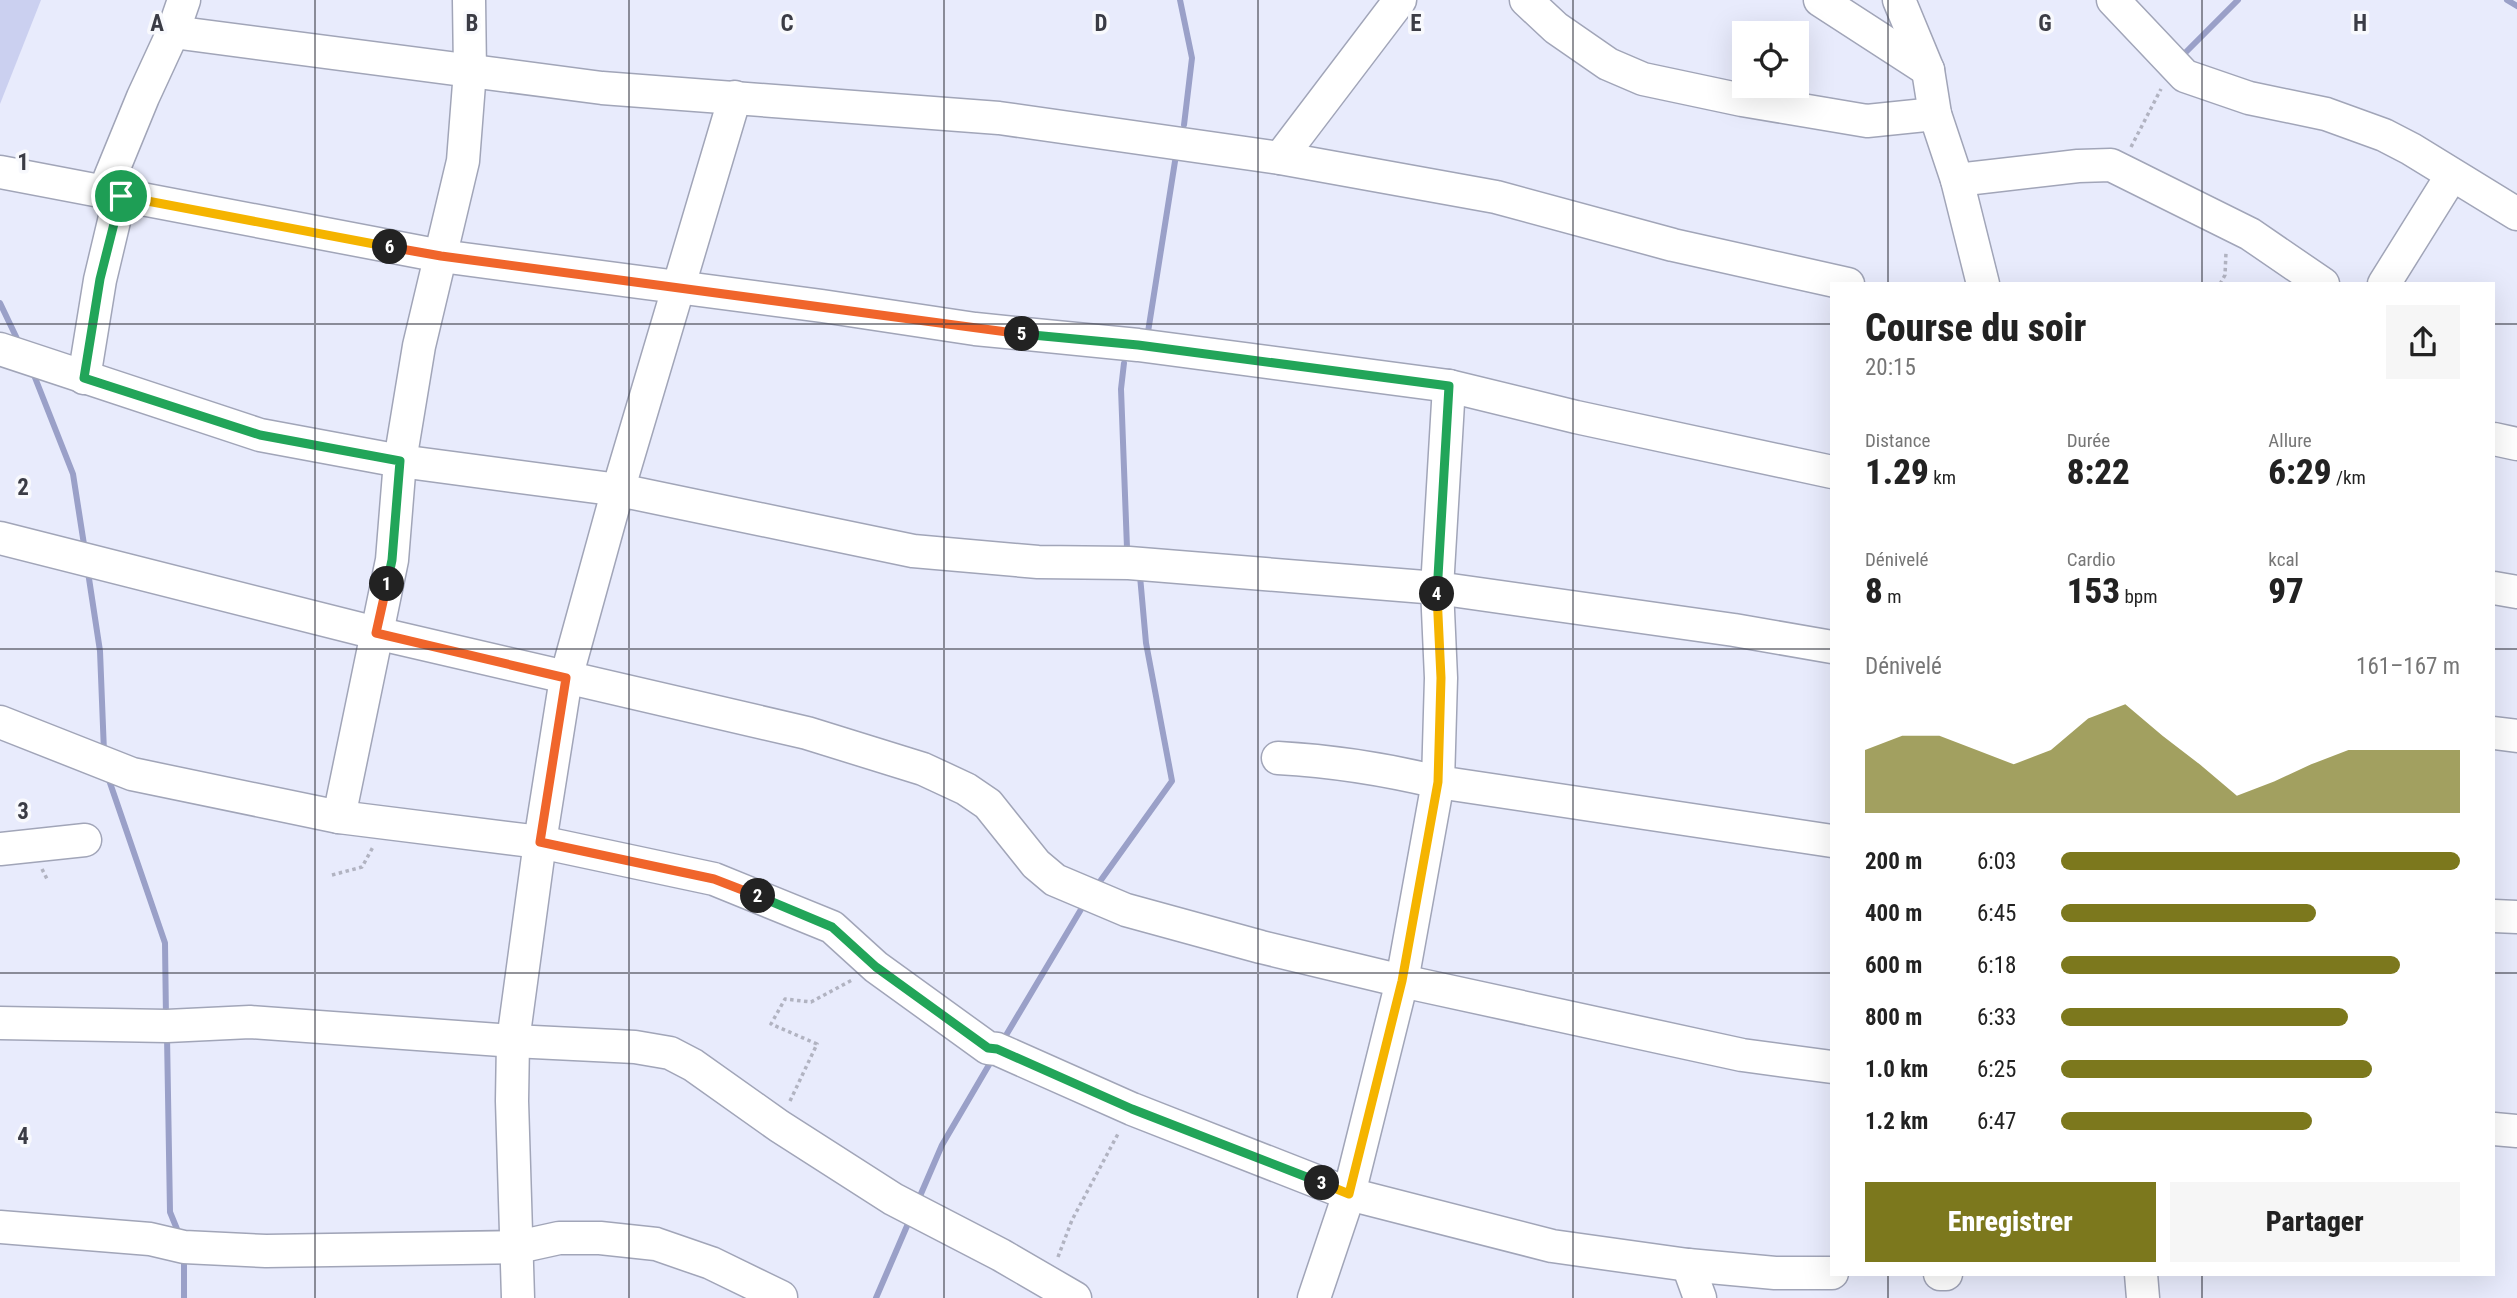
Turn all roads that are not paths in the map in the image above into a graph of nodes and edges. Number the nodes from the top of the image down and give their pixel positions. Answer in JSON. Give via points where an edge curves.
{"nodes":[{"id":1,"x":184,"y":0,"type":"edge"},
{"id":2,"x":469,"y":0,"type":"edge"},
{"id":3,"x":1400,"y":0,"type":"edge"},
{"id":4,"x":1526,"y":0,"type":"edge"},
{"id":5,"x":1820,"y":0,"type":"edge"},
{"id":6,"x":1899,"y":0,"type":"edge"},
{"id":7,"x":2113,"y":0,"type":"edge"},
{"id":8,"x":173,"y":32,"type":"junction"},
{"id":9,"x":1928,"y":70,"type":"junction"},
{"id":10,"x":471,"y":71,"type":"junction"},
{"id":11,"x":735,"y":97,"type":"junction"},
{"id":12,"x":1935,"y":114,"type":"junction"},
{"id":13,"x":1280,"y":158,"type":"junction"},
{"id":14,"x":0,"y":172,"type":"edge"},
{"id":15,"x":2452,"y":175,"type":"junction"},
{"id":16,"x":1957,"y":180,"type":"junction"},
{"id":17,"x":112,"y":194,"type":"junction"},
{"id":18,"x":2517,"y":214,"type":"edge"},
{"id":19,"x":441,"y":256,"type":"junction"},
{"id":20,"x":1839,"y":282,"type":"edge"},
{"id":21,"x":1982,"y":282,"type":"edge"},
{"id":22,"x":2320,"y":282,"type":"edge"},
{"id":23,"x":2385,"y":282,"type":"edge"},
{"id":24,"x":679,"y":288,"type":"junction"},
{"id":25,"x":6,"y":351,"type":"edge"},
{"id":26,"x":84,"y":378,"type":"junction"},
{"id":27,"x":1449,"y":386,"type":"junction"},
{"id":28,"x":2495,"y":439,"type":"edge"},
{"id":29,"x":2517,"y":444,"type":"edge"},
{"id":30,"x":400,"y":461,"type":"junction"},
{"id":31,"x":1830,"y":472,"type":"edge"},
{"id":32,"x":619,"y":490,"type":"junction"},
{"id":33,"x":0,"y":538,"type":"edge"},
{"id":34,"x":1437,"y":588,"type":"junction"},
{"id":35,"x":2495,"y":588,"type":"edge"},
{"id":36,"x":2517,"y":592,"type":"edge"},
{"id":37,"x":376,"y":633,"type":"junction"},
{"id":38,"x":1830,"y":647,"type":"edge"},
{"id":39,"x":566,"y":678,"type":"junction"},
{"id":40,"x":0,"y":722,"type":"edge"},
{"id":41,"x":2495,"y":733,"type":"edge"},
{"id":42,"x":2517,"y":736,"type":"edge"},
{"id":43,"x":1278,"y":758,"type":"dead end"},
{"id":44,"x":1438,"y":782,"type":"junction"},
{"id":45,"x":339,"y":817,"type":"junction"},
{"id":46,"x":85,"y":840,"type":"dead end"},
{"id":47,"x":1830,"y":841,"type":"edge"},
{"id":48,"x":540,"y":842,"type":"junction"},
{"id":49,"x":0,"y":849,"type":"edge"},
{"id":50,"x":2495,"y":916,"type":"edge"},
{"id":51,"x":2517,"y":917,"type":"edge"},
{"id":52,"x":1402,"y":981,"type":"junction"},
{"id":53,"x":0,"y":1023,"type":"edge"},
{"id":54,"x":513,"y":1041,"type":"junction"},
{"id":55,"x":1830,"y":1066,"type":"edge"},
{"id":56,"x":2495,"y":1129,"type":"edge"},
{"id":57,"x":2517,"y":1131,"type":"edge"},
{"id":58,"x":1349,"y":1194,"type":"junction"},
{"id":59,"x":0,"y":1227,"type":"edge"},
{"id":60,"x":518,"y":1247,"type":"junction"},
{"id":61,"x":1688,"y":1265,"type":"junction"},
{"id":62,"x":1830,"y":1273,"type":"edge"},
{"id":63,"x":2141,"y":1276,"type":"edge"},
{"id":64,"x":1063,"y":1292,"type":"edge"},
{"id":65,"x":781,"y":1297,"type":"edge"},
{"id":66,"x":517,"y":1298,"type":"edge"},
{"id":67,"x":1314,"y":1298,"type":"edge"},
{"id":68,"x":1700,"y":1298,"type":"edge"},
{"id":69,"x":2143,"y":1298,"type":"edge"}],
"edges":[{"from":1,"to":8,"type":"street"},
{"from":2,"to":10,"type":"street"},
{"from":3,"to":13,"type":"street"},
{"from":4,"to":12,"type":"street","via":[[1556,28],[1608,64],[1643,79],[1867,121]]},
{"from":5,"to":9,"type":"street"},
{"from":6,"to":9,"type":"street"},
{"from":7,"to":15,"type":"street","via":[[2185,76],[2249,98],[2326,114],[2384,135]]},
{"from":8,"to":10,"type":"street"},
{"from":8,"to":17,"type":"street","via":[[143,97]]},
{"from":9,"to":12,"type":"street"},
{"from":10,"to":11,"type":"street","via":[[602,88]]},
{"from":10,"to":19,"type":"street","via":[[463,161]]},
{"from":11,"to":13,"type":"street","via":[[999,118]]},
{"from":11,"to":24,"type":"street"},
{"from":12,"to":16,"type":"street"},
{"from":13,"to":20,"type":"street","via":[[1496,197],[1673,245]]},
{"from":14,"to":17,"type":"street"},
{"from":15,"to":18,"type":"street"},
{"from":15,"to":23,"type":"street"},
{"from":16,"to":21,"type":"street"},
{"from":16,"to":22,"type":"street","via":[[2111,165],[2250,234]]},
{"from":17,"to":19,"type":"street"},
{"from":17,"to":26,"type":"street"},
{"from":19,"to":24,"type":"street"},
{"from":19,"to":30,"type":"street","via":[[419,346]]},
{"from":24,"to":27,"type":"street"},
{"from":24,"to":32,"type":"street"},
{"from":25,"to":26,"type":"street"},
{"from":26,"to":30,"type":"street","via":[[260,435]]},
{"from":27,"to":31,"type":"street"},
{"from":27,"to":34,"type":"street"},
{"from":28,"to":29,"type":"street"},
{"from":30,"to":32,"type":"street"},
{"from":30,"to":37,"type":"street","via":[[392,560]]},
{"from":32,"to":34,"type":"street","via":[[914,551]]},
{"from":32,"to":39,"type":"street"},
{"from":33,"to":37,"type":"street"},
{"from":34,"to":38,"type":"street"},
{"from":34,"to":44,"type":"street","via":[[1441,678]]},
{"from":35,"to":36,"type":"street"},
{"from":37,"to":39,"type":"street"},
{"from":37,"to":45,"type":"street"},
{"from":39,"to":48,"type":"street"},
{"from":39,"to":52,"type":"street","via":[[807,733],[923,769],[988,804],[1036,864],[1055,880],[1126,910]]},
{"from":40,"to":45,"type":"street","via":[[132,774]]},
{"from":41,"to":42,"type":"street"},
{"from":43,"to":44,"type":"street","via":[[1385,769]]},
{"from":44,"to":47,"type":"street"},
{"from":44,"to":52,"type":"street"},
{"from":45,"to":48,"type":"street"},
{"from":46,"to":49,"type":"street"},
{"from":48,"to":54,"type":"street"},
{"from":48,"to":58,"type":"street","via":[[714,879],[832,927],[876,967],[997,1051]]},
{"from":50,"to":51,"type":"street"},
{"from":52,"to":55,"type":"street","via":[[1742,1055]]},
{"from":52,"to":58,"type":"street"},
{"from":53,"to":54,"type":"street","via":[[167,1026],[250,1022]]},
{"from":54,"to":60,"type":"street"},
{"from":54,"to":64,"type":"street","via":[[670,1053],[913,1209]]},
{"from":56,"to":57,"type":"street"},
{"from":58,"to":61,"type":"street","via":[[1552,1246]]},
{"from":58,"to":67,"type":"street"},
{"from":59,"to":60,"type":"street","via":[[266,1251]]},
{"from":60,"to":65,"type":"street","via":[[559,1238],[656,1244],[711,1263]]},
{"from":60,"to":66,"type":"street"},
{"from":61,"to":62,"type":"street"},
{"from":61,"to":68,"type":"street"},
{"from":63,"to":69,"type":"street"}]}
